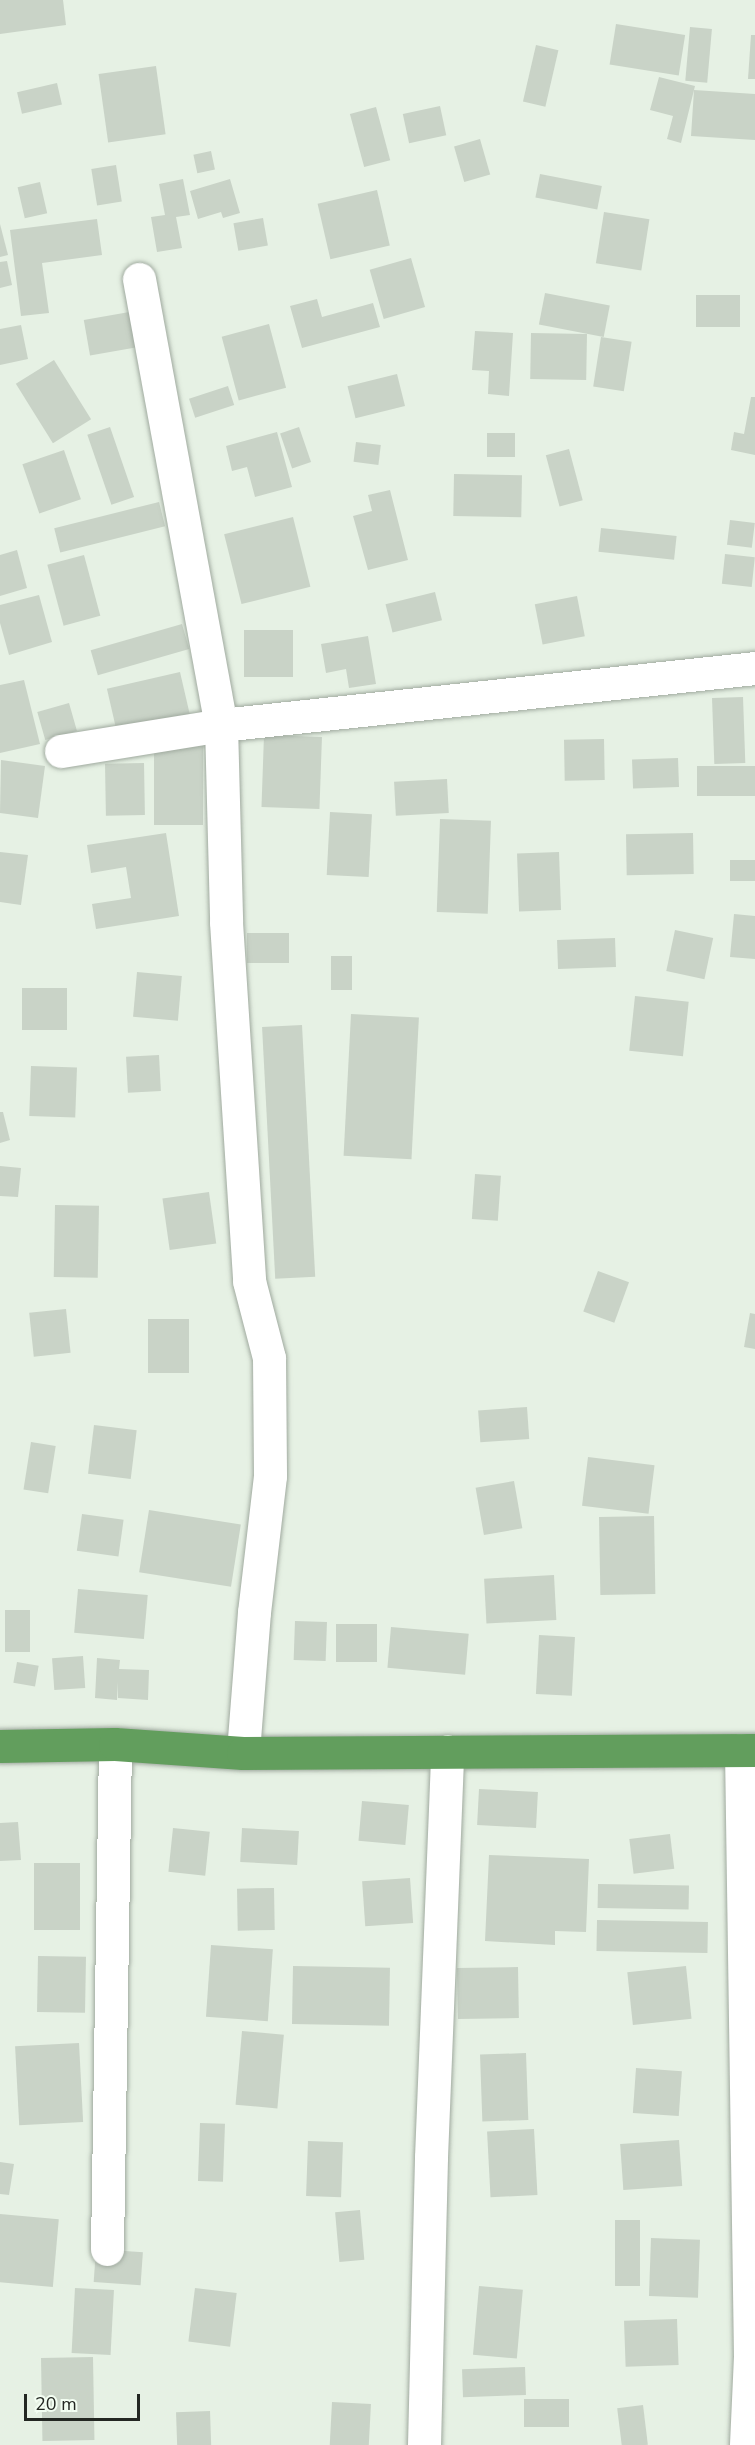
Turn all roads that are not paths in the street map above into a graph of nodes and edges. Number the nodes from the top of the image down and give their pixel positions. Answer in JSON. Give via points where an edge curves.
{"nodes":[{"id":1,"x":140,"y":279,"type":"dead end"},
{"id":2,"x":755,"y":668,"type":"edge"},
{"id":3,"x":221,"y":725,"type":"junction"},
{"id":4,"x":61,"y":751,"type":"dead end"},
{"id":5,"x":116,"y":1744,"type":"junction"},
{"id":6,"x":0,"y":1746,"type":"edge"},
{"id":7,"x":748,"y":1750,"type":"edge"},
{"id":8,"x":447,"y":1751,"type":"junction"},
{"id":9,"x":243,"y":1753,"type":"junction"},
{"id":10,"x":107,"y":2249,"type":"dead end"},
{"id":11,"x":424,"y":2445,"type":"edge"},
{"id":12,"x":746,"y":2445,"type":"edge"}],
"edges":[{"from":1,"to":3,"type":"street"},
{"from":2,"to":3,"type":"street"},
{"from":3,"to":4,"type":"street"},
{"from":3,"to":9,"type":"street","via":[[226,922],[249,1281],[269,1359],[270,1476]]},
{"from":5,"to":6,"type":"highway"},
{"from":5,"to":9,"type":"highway"},
{"from":5,"to":10,"type":"street"},
{"from":7,"to":8,"type":"highway"},
{"from":7,"to":12,"type":"street","via":[[750,2356]]},
{"from":8,"to":9,"type":"highway"},
{"from":8,"to":11,"type":"street"}]}
